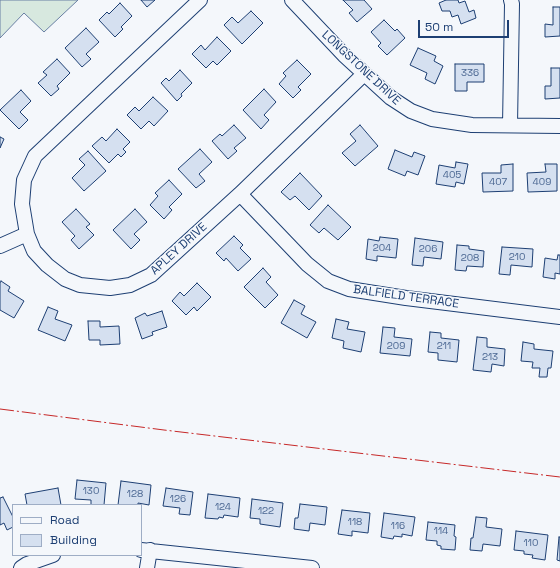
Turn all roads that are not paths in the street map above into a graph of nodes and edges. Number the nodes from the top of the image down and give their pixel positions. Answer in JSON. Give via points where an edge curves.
{"nodes":[{"id":1,"x":200,"y":0,"type":"edge"},
{"id":2,"x":292,"y":0,"type":"edge"},
{"id":3,"x":511,"y":0,"type":"edge"},
{"id":4,"x":364,"y":74,"type":"junction"},
{"id":5,"x":510,"y":126,"type":"junction"},
{"id":6,"x":560,"y":126,"type":"edge"},
{"id":7,"x":240,"y":194,"type":"junction"},
{"id":8,"x":27,"y":234,"type":"junction"},
{"id":9,"x":0,"y":246,"type":"edge"},
{"id":10,"x":560,"y":317,"type":"edge"},
{"id":11,"x":145,"y":550,"type":"edge"},
{"id":12,"x":49,"y":556,"type":"edge"},
{"id":13,"x":21,"y":568,"type":"edge"},
{"id":14,"x":147,"y":568,"type":"edge"},
{"id":15,"x":312,"y":568,"type":"edge"}],
"edges":[{"from":1,"to":8,"type":"street","name":"APLEY DRIVE","via":[[35,156],[24,180],[22,204]]},
{"from":2,"to":4,"type":"street","name":"LONGSTONE DRIVE"},
{"from":3,"to":5,"type":"street"},
{"from":4,"to":5,"type":"street","name":"LONGSTONE DRIVE","via":[[397,103],[432,120]]},
{"from":4,"to":7,"type":"street","name":"APLEY DRIVE"},
{"from":5,"to":6,"type":"street","name":"LONGSTONE DRIVE"},
{"from":7,"to":8,"type":"street","name":"APLEY DRIVE","via":[[151,275],[130,285],[110,288],[80,285],[65,278],[47,266],[34,251]]},
{"from":7,"to":10,"type":"street","name":"BALFIELD TERRACE","via":[[307,264],[328,281],[349,289],[406,298]]},
{"from":8,"to":9,"type":"street"},
{"from":11,"to":14,"type":"street"},
{"from":11,"to":15,"type":"street"},
{"from":12,"to":13,"type":"street"}]}
